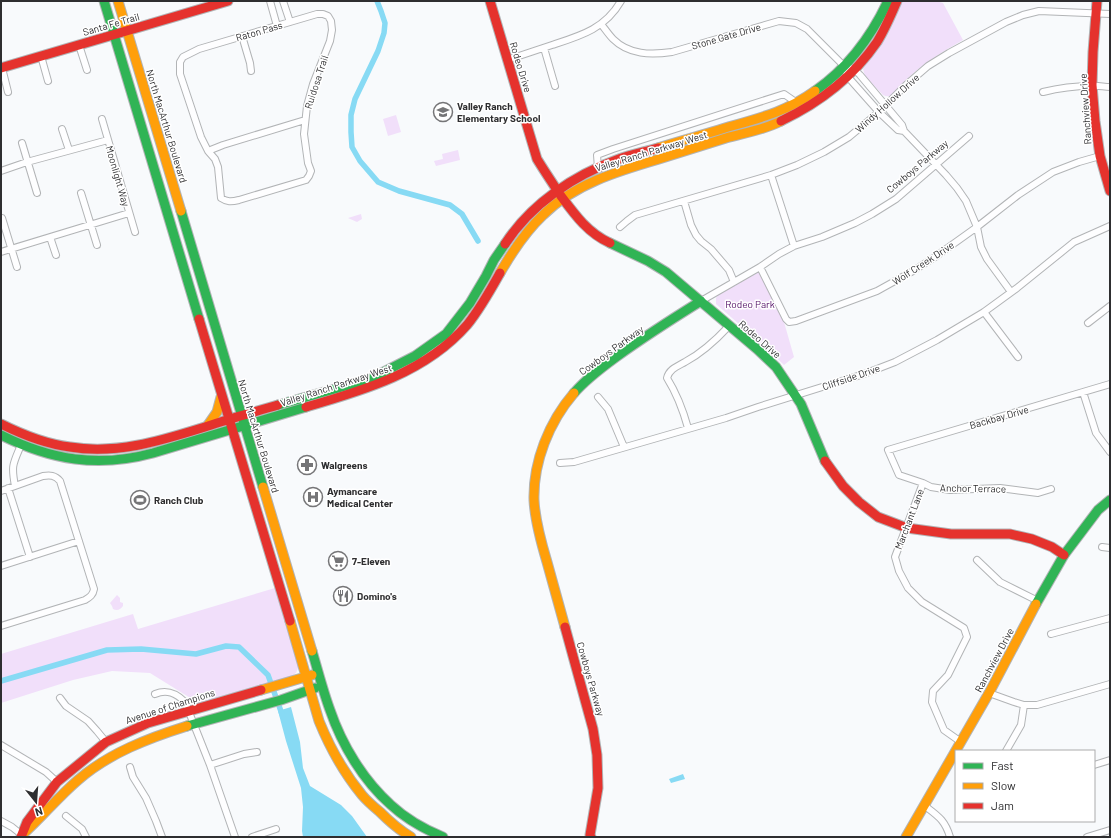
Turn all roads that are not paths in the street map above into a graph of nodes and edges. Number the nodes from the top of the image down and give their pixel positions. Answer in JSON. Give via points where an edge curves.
{"nodes":[{"id":1,"x":104,"y":1,"type":"edge"},
{"id":2,"x":118,"y":1,"type":"edge"},
{"id":3,"x":228,"y":1,"type":"edge"},
{"id":4,"x":270,"y":1,"type":"edge"},
{"id":5,"x":283,"y":1,"type":"edge"},
{"id":6,"x":490,"y":1,"type":"edge"},
{"id":7,"x":620,"y":1,"type":"edge"},
{"id":8,"x":888,"y":1,"type":"edge"},
{"id":9,"x":897,"y":1,"type":"edge"},
{"id":10,"x":1097,"y":1,"type":"edge"},
{"id":11,"x":1097,"y":14,"type":"junction"},
{"id":12,"x":1110,"y":14,"type":"edge"},
{"id":13,"x":290,"y":22,"type":"junction"},
{"id":14,"x":601,"y":24,"type":"junction"},
{"id":15,"x":277,"y":26,"type":"junction"},
{"id":16,"x":332,"y":30,"type":"joint"},
{"id":17,"x":127,"y":31,"type":"junction"},
{"id":18,"x":114,"y":35,"type":"junction"},
{"id":19,"x":242,"y":36,"type":"junction"},
{"id":20,"x":79,"y":45,"type":"junction"},
{"id":21,"x":544,"y":48,"type":"junction"},
{"id":22,"x":41,"y":56,"type":"junction"},
{"id":23,"x":507,"y":60,"type":"junction"},
{"id":24,"x":844,"y":66,"type":"junction"},
{"id":25,"x":1,"y":68,"type":"edge"},
{"id":26,"x":87,"y":70,"type":"dead end"},
{"id":27,"x":251,"y":71,"type":"dead end"},
{"id":28,"x":851,"y":73,"type":"junction"},
{"id":29,"x":48,"y":81,"type":"dead end"},
{"id":30,"x":555,"y":86,"type":"dead end"},
{"id":31,"x":1092,"y":86,"type":"junction"},
{"id":32,"x":1110,"y":87,"type":"edge"},
{"id":33,"x":8,"y":92,"type":"dead end"},
{"id":34,"x":1043,"y":92,"type":"dead end"},
{"id":35,"x":798,"y":103,"type":"junction"},
{"id":36,"x":887,"y":106,"type":"junction"},
{"id":37,"x":879,"y":112,"type":"junction"},
{"id":38,"x":761,"y":118,"type":"junction"},
{"id":39,"x":102,"y":119,"type":"dead end"},
{"id":40,"x":305,"y":120,"type":"junction"},
{"id":41,"x":764,"y":128,"type":"junction"},
{"id":42,"x":62,"y":129,"type":"dead end"},
{"id":43,"x":904,"y":131,"type":"junction"},
{"id":44,"x":969,"y":136,"type":"dead end"},
{"id":45,"x":108,"y":140,"type":"junction"},
{"id":46,"x":22,"y":143,"type":"dead end"},
{"id":47,"x":662,"y":147,"type":"junction"},
{"id":48,"x":69,"y":150,"type":"junction"},
{"id":49,"x":208,"y":152,"type":"junction"},
{"id":50,"x":1100,"y":156,"type":"junction"},
{"id":51,"x":665,"y":157,"type":"junction"},
{"id":52,"x":27,"y":162,"type":"junction"},
{"id":53,"x":936,"y":164,"type":"junction"},
{"id":54,"x":598,"y":168,"type":"junction"},
{"id":55,"x":1,"y":171,"type":"edge"},
{"id":56,"x":771,"y":175,"type":"junction"},
{"id":57,"x":1110,"y":191,"type":"edge"},
{"id":58,"x":37,"y":193,"type":"dead end"},
{"id":59,"x":81,"y":193,"type":"dead end"},
{"id":60,"x":560,"y":194,"type":"junction"},
{"id":61,"x":684,"y":201,"type":"junction"},
{"id":62,"x":129,"y":213,"type":"junction"},
{"id":63,"x":2,"y":218,"type":"dead end"},
{"id":64,"x":90,"y":225,"type":"junction"},
{"id":65,"x":1110,"y":226,"type":"edge"},
{"id":66,"x":620,"y":227,"type":"dead end"},
{"id":67,"x":977,"y":227,"type":"junction"},
{"id":68,"x":135,"y":232,"type":"dead end"},
{"id":69,"x":50,"y":237,"type":"junction"},
{"id":70,"x":97,"y":245,"type":"dead end"},
{"id":71,"x":794,"y":246,"type":"junction"},
{"id":72,"x":12,"y":249,"type":"junction"},
{"id":73,"x":1,"y":252,"type":"edge"},
{"id":74,"x":56,"y":255,"type":"dead end"},
{"id":75,"x":760,"y":267,"type":"junction"},
{"id":76,"x":17,"y":268,"type":"dead end"},
{"id":77,"x":734,"y":282,"type":"junction"},
{"id":78,"x":1010,"y":292,"type":"junction"},
{"id":79,"x":700,"y":301,"type":"junction"},
{"id":80,"x":1110,"y":306,"type":"edge"},
{"id":81,"x":984,"y":312,"type":"junction"},
{"id":82,"x":1088,"y":323,"type":"dead end"},
{"id":83,"x":729,"y":326,"type":"junction"},
{"id":84,"x":444,"y":341,"type":"junction"},
{"id":85,"x":1018,"y":357,"type":"dead end"},
{"id":86,"x":1110,"y":384,"type":"edge"},
{"id":87,"x":356,"y":387,"type":"junction"},
{"id":88,"x":1083,"y":392,"type":"junction"},
{"id":89,"x":796,"y":395,"type":"junction"},
{"id":90,"x":222,"y":396,"type":"junction"},
{"id":91,"x":598,"y":397,"type":"dead end"},
{"id":92,"x":242,"y":415,"type":"junction"},
{"id":93,"x":228,"y":419,"type":"junction"},
{"id":94,"x":1,"y":424,"type":"edge"},
{"id":95,"x":208,"y":425,"type":"junction"},
{"id":96,"x":244,"y":425,"type":"junction"},
{"id":97,"x":688,"y":428,"type":"junction"},
{"id":98,"x":232,"y":429,"type":"junction"},
{"id":99,"x":1,"y":435,"type":"edge"},
{"id":100,"x":25,"y":436,"type":"junction"},
{"id":101,"x":22,"y":445,"type":"junction"},
{"id":102,"x":136,"y":446,"type":"junction"},
{"id":103,"x":624,"y":447,"type":"junction"},
{"id":104,"x":888,"y":450,"type":"joint"},
{"id":105,"x":1110,"y":452,"type":"edge"},
{"id":106,"x":137,"y":456,"type":"junction"},
{"id":107,"x":560,"y":463,"type":"dead end"},
{"id":108,"x":923,"y":483,"type":"junction"},
{"id":109,"x":15,"y":486,"type":"junction"},
{"id":110,"x":8,"y":488,"type":"junction"},
{"id":111,"x":1051,"y":489,"type":"dead end"},
{"id":112,"x":1,"y":491,"type":"edge"},
{"id":113,"x":1110,"y":500,"type":"edge"},
{"id":114,"x":907,"y":528,"type":"junction"},
{"id":115,"x":79,"y":542,"type":"junction"},
{"id":116,"x":280,"y":543,"type":"junction"},
{"id":117,"x":268,"y":547,"type":"junction"},
{"id":118,"x":1102,"y":547,"type":"dead end"},
{"id":119,"x":1110,"y":548,"type":"edge"},
{"id":120,"x":1064,"y":555,"type":"junction"},
{"id":121,"x":30,"y":557,"type":"junction"},
{"id":122,"x":977,"y":560,"type":"dead end"},
{"id":123,"x":1,"y":566,"type":"edge"},
{"id":124,"x":1038,"y":601,"type":"junction"},
{"id":125,"x":1110,"y":618,"type":"edge"},
{"id":126,"x":1,"y":626,"type":"edge"},
{"id":127,"x":1051,"y":634,"type":"dead end"},
{"id":128,"x":319,"y":675,"type":"junction"},
{"id":129,"x":306,"y":676,"type":"junction"},
{"id":130,"x":1110,"y":684,"type":"edge"},
{"id":131,"x":322,"y":685,"type":"junction"},
{"id":132,"x":310,"y":689,"type":"junction"},
{"id":133,"x":989,"y":693,"type":"junction"},
{"id":134,"x":155,"y":694,"type":"dead end"},
{"id":135,"x":60,"y":698,"type":"dead end"},
{"id":136,"x":1024,"y":705,"type":"junction"},
{"id":137,"x":188,"y":711,"type":"junction"},
{"id":138,"x":193,"y":724,"type":"junction"},
{"id":139,"x":106,"y":742,"type":"junction"},
{"id":140,"x":961,"y":742,"type":"junction"},
{"id":141,"x":1,"y":746,"type":"edge"},
{"id":142,"x":956,"y":750,"type":"edge"},
{"id":143,"x":1007,"y":750,"type":"edge"},
{"id":144,"x":257,"y":752,"type":"dead end"},
{"id":145,"x":955,"y":753,"type":"edge"},
{"id":146,"x":1110,"y":760,"type":"edge"},
{"id":147,"x":210,"y":765,"type":"junction"},
{"id":148,"x":1095,"y":765,"type":"edge"},
{"id":149,"x":130,"y":767,"type":"dead end"},
{"id":150,"x":57,"y":782,"type":"junction"},
{"id":151,"x":925,"y":806,"type":"junction"},
{"id":152,"x":66,"y":816,"type":"dead end"},
{"id":153,"x":1,"y":821,"type":"edge"},
{"id":154,"x":276,"y":829,"type":"dead end"},
{"id":155,"x":1110,"y":830,"type":"edge"},
{"id":156,"x":22,"y":836,"type":"edge"},
{"id":157,"x":590,"y":836,"type":"edge"},
{"id":158,"x":86,"y":837,"type":"edge"},
{"id":159,"x":162,"y":837,"type":"edge"},
{"id":160,"x":235,"y":837,"type":"edge"},
{"id":161,"x":252,"y":837,"type":"edge"},
{"id":162,"x":411,"y":837,"type":"edge"},
{"id":163,"x":442,"y":837,"type":"edge"},
{"id":164,"x":906,"y":837,"type":"edge"},
{"id":165,"x":950,"y":837,"type":"edge"},
{"id":166,"x":1087,"y":837,"type":"edge"}],
"edges":[{"from":1,"to":18,"type":"main road"},
{"from":2,"to":17,"type":"main road","name":"North MacArthur Boulevard"},
{"from":3,"to":17,"type":"main road","name":"Santa Fe Trail"},
{"from":4,"to":15,"type":"street"},
{"from":5,"to":13,"type":"street"},
{"from":6,"to":23,"type":"main road","name":"Rodeo Drive"},
{"from":7,"to":14,"type":"street","via":[[613,14]]},
{"from":8,"to":24,"type":"main road","name":"Valley Ranch Parkway West","via":[[869,36]]},
{"from":9,"to":28,"type":"main road","name":"Valley Ranch Parkway West","via":[[883,33]]},
{"from":10,"to":11,"type":"main road","name":"Ranchview Drive"},
{"from":11,"to":12,"type":"street","name":"Windy Hollow Drive"},
{"from":11,"to":31,"type":"main road","name":"Ranchview Drive"},
{"from":11,"to":36,"type":"street","name":"Windy Hollow Drive","via":[[1039,11],[1006,22],[928,66]]},
{"from":13,"to":15,"type":"street","name":"Raton Pass"},
{"from":13,"to":16,"type":"street","name":"Raton Pass","via":[[323,14],[331,21]]},
{"from":14,"to":21,"type":"street","via":[[590,32]]},
{"from":14,"to":24,"type":"street","name":"Stone Gate Drive","via":[[613,40],[631,51],[655,54],[672,52],[779,21],[791,22],[807,29]]},
{"from":15,"to":19,"type":"street","name":"Raton Pass"},
{"from":16,"to":40,"type":"street","name":"Ruidosa Trail","via":[[313,84]]},
{"from":17,"to":18,"type":"main road","name":"Santa Fe Trail"},
{"from":17,"to":92,"type":"main road","name":"North MacArthur Boulevard"},
{"from":18,"to":20,"type":"main road","name":"Santa Fe Trail"},
{"from":18,"to":90,"type":"main road"},
{"from":19,"to":27,"type":"street"},
{"from":19,"to":49,"type":"street","name":"Raton Pass","via":[[193,51],[180,62],[180,74]]},
{"from":20,"to":22,"type":"main road","name":"Santa Fe Trail"},
{"from":20,"to":26,"type":"street"},
{"from":21,"to":23,"type":"street"},
{"from":21,"to":30,"type":"street"},
{"from":22,"to":25,"type":"main road","name":"Santa Fe Trail"},
{"from":22,"to":29,"type":"street"},
{"from":23,"to":60,"type":"main road","name":"Rodeo Drive","via":[[537,159]]},
{"from":24,"to":28,"type":"street","name":"Stone Gate Drive"},
{"from":24,"to":35,"type":"main road","name":"Valley Ranch Parkway West","via":[[825,84]]},
{"from":25,"to":33,"type":"street"},
{"from":28,"to":36,"type":"street","name":"Stone Gate Drive"},
{"from":28,"to":37,"type":"street","name":"Stone Gate Drive"},
{"from":28,"to":41,"type":"main road","name":"Valley Ranch Parkway West","via":[[820,100],[797,114]]},
{"from":31,"to":32,"type":"street"},
{"from":31,"to":34,"type":"street","via":[[1058,88]]},
{"from":31,"to":50,"type":"main road","name":"Ranchview Drive"},
{"from":35,"to":38,"type":"main road","name":"Valley Ranch Parkway West"},
{"from":35,"to":54,"type":"street","via":[[784,94],[613,149],[597,155]]},
{"from":36,"to":37,"type":"street","name":"Windy Hollow Drive"},
{"from":36,"to":43,"type":"street","name":"Stone Gate Drive"},
{"from":37,"to":43,"type":"street","name":"Stone Gate Drive","via":[[898,130]]},
{"from":37,"to":56,"type":"street","name":"Windy Hollow Drive","via":[[849,137],[824,152]]},
{"from":38,"to":41,"type":"main road"},
{"from":38,"to":47,"type":"main road","name":"Valley Ranch Parkway West"},
{"from":39,"to":45,"type":"street"},
{"from":40,"to":49,"type":"street"},
{"from":40,"to":49,"type":"street","name":"Ruidosa Trail","via":[[304,134],[310,176],[259,195],[230,202],[221,198],[218,167]]},
{"from":41,"to":51,"type":"main road","name":"Valley Ranch Parkway West"},
{"from":42,"to":48,"type":"street"},
{"from":43,"to":53,"type":"street","name":"Stone Gate Drive"},
{"from":44,"to":53,"type":"street","name":"Cowboys Parkway"},
{"from":45,"to":48,"type":"street","name":"Moonlight Way"},
{"from":45,"to":62,"type":"street","name":"Moonlight Way"},
{"from":46,"to":52,"type":"street"},
{"from":47,"to":51,"type":"main road"},
{"from":47,"to":54,"type":"main road","name":"Valley Ranch Parkway West","via":[[619,159]]},
{"from":48,"to":52,"type":"street","name":"Moonlight Way"},
{"from":50,"to":57,"type":"main road","name":"Ranchview Drive"},
{"from":50,"to":67,"type":"street","name":"Wolf Creek Drive","via":[[1053,172]]},
{"from":51,"to":60,"type":"main road","name":"Valley Ranch Parkway West","via":[[614,172]]},
{"from":52,"to":55,"type":"street","name":"Moonlight Way"},
{"from":52,"to":58,"type":"street"},
{"from":53,"to":67,"type":"street","name":"Stone Gate Drive","via":[[963,197]]},
{"from":53,"to":71,"type":"street","name":"Cowboys Parkway","via":[[896,199],[872,214]]},
{"from":54,"to":60,"type":"main road","name":"Valley Ranch Parkway West","via":[[567,184]]},
{"from":56,"to":61,"type":"street","name":"Windy Hollow Drive"},
{"from":56,"to":71,"type":"street"},
{"from":59,"to":64,"type":"street"},
{"from":60,"to":79,"type":"main road","name":"Rodeo Drive","via":[[588,229],[666,272]]},
{"from":60,"to":84,"type":"main road","name":"Valley Ranch Parkway West","via":[[514,249],[477,311],[460,332]]},
{"from":60,"to":84,"type":"main road","name":"Valley Ranch Parkway West","via":[[540,204],[514,230]]},
{"from":61,"to":66,"type":"street","name":"Windy Hollow Drive","via":[[635,215]]},
{"from":61,"to":77,"type":"street","via":[[696,235],[729,270]]},
{"from":62,"to":64,"type":"street","name":"Moonlight Way"},
{"from":62,"to":68,"type":"street"},
{"from":63,"to":72,"type":"street"},
{"from":64,"to":69,"type":"street","name":"Moonlight Way"},
{"from":64,"to":70,"type":"street"},
{"from":65,"to":78,"type":"street","name":"Cliffside Drive","via":[[1074,242]]},
{"from":67,"to":75,"type":"street","name":"Wolf Creek Drive","via":[[913,271],[877,291],[796,321],[789,322],[786,319]]},
{"from":67,"to":78,"type":"street","name":"Stone Gate Drive","via":[[981,247],[987,259]]},
{"from":69,"to":72,"type":"street","name":"Moonlight Way"},
{"from":69,"to":74,"type":"street"},
{"from":71,"to":75,"type":"street","name":"Cowboys Parkway"},
{"from":72,"to":73,"type":"street","name":"Moonlight Way"},
{"from":72,"to":76,"type":"street"},
{"from":75,"to":77,"type":"street","name":"Cowboys Parkway"},
{"from":77,"to":79,"type":"street","name":"Cowboys Parkway"},
{"from":78,"to":81,"type":"street","name":"Cliffside Drive"},
{"from":79,"to":83,"type":"main road","name":"Rodeo Drive"},
{"from":79,"to":157,"type":"main road","name":"Cowboys Parkway","via":[[606,364],[580,386],[551,427],[542,449],[536,476],[534,501],[538,530],[592,722],[598,755],[598,788]]},
{"from":80,"to":82,"type":"street"},
{"from":81,"to":85,"type":"street"},
{"from":81,"to":89,"type":"street","name":"Cliffside Drive","via":[[895,362]]},
{"from":83,"to":89,"type":"main road","name":"Rodeo Drive","via":[[776,367]]},
{"from":83,"to":97,"type":"street","via":[[712,344],[668,374],[667,378],[680,403]]},
{"from":84,"to":87,"type":"main road","name":"Valley Ranch Parkway West"},
{"from":86,"to":88,"type":"street","name":"Backbay Drive"},
{"from":87,"to":92,"type":"main road","name":"Valley Ranch Parkway West"},
{"from":87,"to":96,"type":"main road","name":"Valley Ranch Parkway West"},
{"from":88,"to":104,"type":"street","name":"Backbay Drive"},
{"from":88,"to":105,"type":"street","via":[[1096,433]]},
{"from":89,"to":97,"type":"street","name":"Cliffside Drive"},
{"from":89,"to":114,"type":"main road","name":"Rodeo Drive","via":[[826,463],[843,486],[878,517]]},
{"from":90,"to":93,"type":"main road"},
{"from":90,"to":95,"type":"main road","via":[[218,413]]},
{"from":91,"to":103,"type":"street","via":[[608,409]]},
{"from":92,"to":93,"type":"main road","name":"Valley Ranch Parkway West"},
{"from":92,"to":96,"type":"main road","name":"North MacArthur Boulevard"},
{"from":93,"to":95,"type":"main road","name":"Valley Ranch Parkway West"},
{"from":93,"to":98,"type":"main road"},
{"from":94,"to":100,"type":"main road","name":"Valley Ranch Parkway West"},
{"from":95,"to":102,"type":"main road","name":"Valley Ranch Parkway West"},
{"from":96,"to":98,"type":"main road","name":"Valley Ranch Parkway West"},
{"from":96,"to":116,"type":"main road","name":"North MacArthur Boulevard"},
{"from":97,"to":103,"type":"street","name":"Cliffside Drive"},
{"from":98,"to":106,"type":"main road","name":"Valley Ranch Parkway West"},
{"from":98,"to":117,"type":"main road"},
{"from":99,"to":101,"type":"main road","name":"Valley Ranch Parkway West"},
{"from":100,"to":101,"type":"main road"},
{"from":100,"to":102,"type":"main road","name":"Valley Ranch Parkway West","via":[[80,449]]},
{"from":101,"to":106,"type":"main road","name":"Valley Ranch Parkway West","via":[[55,456],[86,460]]},
{"from":101,"to":109,"type":"street","via":[[13,464]]},
{"from":102,"to":106,"type":"main road"},
{"from":103,"to":107,"type":"street","name":"Cliffside Drive","via":[[574,462]]},
{"from":104,"to":108,"type":"street","name":"Anchor Terrace","via":[[899,475]]},
{"from":108,"to":111,"type":"street","name":"Anchor Terrace","via":[[950,490],[1000,488],[1038,493]]},
{"from":108,"to":114,"type":"street","name":"Marchant Lane"},
{"from":109,"to":110,"type":"street"},
{"from":109,"to":115,"type":"street","via":[[43,476],[54,476],[60,481]]},
{"from":110,"to":112,"type":"street"},
{"from":110,"to":121,"type":"street"},
{"from":113,"to":120,"type":"main road","name":"Ranchview Drive","via":[[1098,510]]},
{"from":114,"to":120,"type":"main road","name":"Rodeo Drive","via":[[952,534],[1010,534],[1032,539]]},
{"from":114,"to":140,"type":"street","name":"Marchant Lane","via":[[895,557],[908,588],[922,602],[964,628],[967,637],[948,675],[933,691],[932,702],[944,730]]},
{"from":115,"to":121,"type":"street"},
{"from":115,"to":126,"type":"street","via":[[94,593],[85,600]]},
{"from":116,"to":117,"type":"main road"},
{"from":116,"to":128,"type":"main road","name":"North MacArthur Boulevard"},
{"from":117,"to":129,"type":"main road"},
{"from":118,"to":119,"type":"street"},
{"from":120,"to":124,"type":"main road","name":"Ranchview Drive"},
{"from":121,"to":123,"type":"street"},
{"from":122,"to":124,"type":"street","via":[[1000,582]]},
{"from":124,"to":133,"type":"main road","name":"Ranchview Drive"},
{"from":125,"to":127,"type":"street"},
{"from":128,"to":129,"type":"main road","name":"Avenue of Champions"},
{"from":128,"to":131,"type":"main road","name":"North MacArthur Boulevard"},
{"from":129,"to":132,"type":"main road"},
{"from":129,"to":137,"type":"main road","name":"Avenue of Champions"},
{"from":130,"to":136,"type":"street","via":[[1037,705]]},
{"from":131,"to":132,"type":"main road"},
{"from":131,"to":163,"type":"main road","name":"North MacArthur Boulevard","via":[[336,728],[367,778],[383,797],[406,817]]},
{"from":132,"to":138,"type":"main road","via":[[271,703]]},
{"from":132,"to":162,"type":"main road","via":[[325,736],[343,769],[363,796],[390,822]]},
{"from":133,"to":136,"type":"street"},
{"from":133,"to":140,"type":"main road","name":"Ranchview Drive"},
{"from":134,"to":137,"type":"street","via":[[166,691],[174,693],[185,702]]},
{"from":135,"to":139,"type":"street","via":[[66,706],[88,721]]},
{"from":136,"to":143,"type":"street","via":[[1021,724]]},
{"from":137,"to":138,"type":"street"},
{"from":137,"to":139,"type":"main road","name":"Avenue of Champions","via":[[148,723]]},
{"from":138,"to":147,"type":"street"},
{"from":138,"to":156,"type":"main road","via":[[149,738],[88,772],[73,783]]},
{"from":139,"to":150,"type":"main road","name":"Avenue of Champions"},
{"from":140,"to":142,"type":"main road","name":"Ranchview Drive"},
{"from":141,"to":150,"type":"street","via":[[46,772]]},
{"from":144,"to":147,"type":"street"},
{"from":145,"to":151,"type":"main road","name":"Ranchview Drive"},
{"from":146,"to":148,"type":"street"},
{"from":147,"to":160,"type":"street"},
{"from":149,"to":159,"type":"street"},
{"from":150,"to":156,"type":"main road","name":"Avenue of Champions","via":[[26,822]]},
{"from":151,"to":164,"type":"main road","name":"Ranchview Drive"},
{"from":151,"to":165,"type":"street","via":[[941,818]]},
{"from":152,"to":158,"type":"street"},
{"from":153,"to":156,"type":"street"},
{"from":154,"to":161,"type":"street"},
{"from":155,"to":166,"type":"street"}]}
